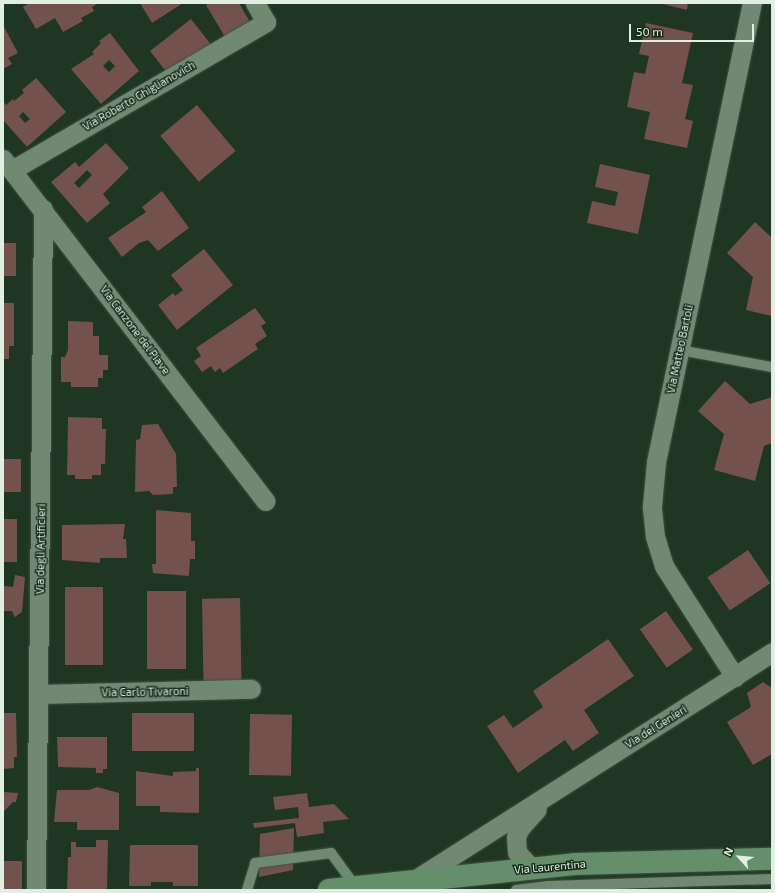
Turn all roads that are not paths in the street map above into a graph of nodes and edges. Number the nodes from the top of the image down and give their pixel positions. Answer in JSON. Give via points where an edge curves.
{"nodes":[{"id":1,"x":255,"y":3,"type":"edge"},
{"id":2,"x":752,"y":3,"type":"edge"},
{"id":3,"x":7,"y":165,"type":"edge"},
{"id":4,"x":43,"y":209,"type":"junction"},
{"id":5,"x":680,"y":350,"type":"junction"},
{"id":6,"x":772,"y":367,"type":"edge"},
{"id":7,"x":265,"y":501,"type":"dead end"},
{"id":8,"x":772,"y":652,"type":"edge"},
{"id":9,"x":734,"y":677,"type":"junction"},
{"id":10,"x":251,"y":690,"type":"dead end"},
{"id":11,"x":39,"y":694,"type":"junction"},
{"id":12,"x":540,"y":800,"type":"junction"},
{"id":13,"x":772,"y":859,"type":"edge"},
{"id":14,"x":531,"y":868,"type":"junction"},
{"id":15,"x":772,"y":879,"type":"edge"},
{"id":16,"x":413,"y":881,"type":"junction"},
{"id":17,"x":356,"y":887,"type":"junction"},
{"id":18,"x":36,"y":890,"type":"edge"},
{"id":19,"x":247,"y":890,"type":"edge"},
{"id":20,"x":329,"y":890,"type":"edge"},
{"id":21,"x":516,"y":890,"type":"edge"}],
"edges":[{"from":1,"to":3,"type":"street","name":"Via Roberto Ghiglianovich","via":[[266,22]]},
{"from":2,"to":5,"type":"street","name":"Via Matteo Bartoli"},
{"from":3,"to":4,"type":"street","name":"Via Canzone del Piave"},
{"from":4,"to":7,"type":"street","name":"Via Canzone del Piave"},
{"from":4,"to":11,"type":"street","name":"Via degli Artificieri"},
{"from":5,"to":6,"type":"lane"},
{"from":5,"to":9,"type":"street","name":"Via Matteo Bartoli","via":[[654,476],[652,506],[655,537],[664,566]]},
{"from":8,"to":9,"type":"street","name":"Via dei Genieri"},
{"from":9,"to":12,"type":"street","name":"Via dei Genieri"},
{"from":10,"to":11,"type":"street","name":"Via Carlo Tivaroni"},
{"from":11,"to":18,"type":"street","name":"Via degli Artificieri"},
{"from":12,"to":14,"type":"street","name":"Via dei Genieri","via":[[533,815],[520,828],[516,837],[517,852]]},
{"from":12,"to":16,"type":"street","name":"Via dei Genieri"},
{"from":13,"to":14,"type":"main road","name":"Via Laurentina","via":[[575,864]]},
{"from":14,"to":16,"type":"main road","name":"Via Laurentina"},
{"from":15,"to":21,"type":"lane","name":"Via Laurentina","via":[[549,886]]},
{"from":16,"to":17,"type":"main road","name":"Via Laurentina"},
{"from":17,"to":19,"type":"lane","via":[[331,853],[255,863]]},
{"from":17,"to":20,"type":"main road","name":"Via Laurentina"}]}
